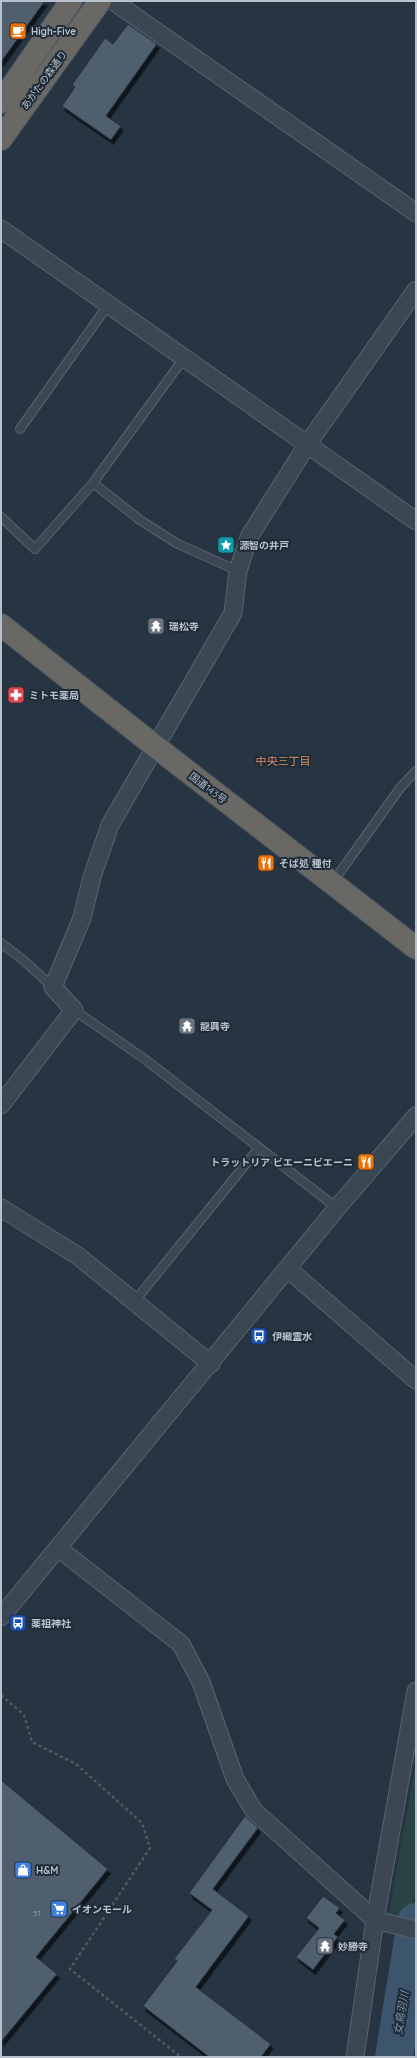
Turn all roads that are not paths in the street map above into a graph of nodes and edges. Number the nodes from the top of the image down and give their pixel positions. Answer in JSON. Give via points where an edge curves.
{"nodes":[{"id":1,"x":71,"y":1,"type":"edge"},
{"id":2,"x":100,"y":1,"type":"edge"},
{"id":3,"x":113,"y":1,"type":"edge"},
{"id":4,"x":1,"y":102,"type":"edge"},
{"id":5,"x":1,"y":139,"type":"edge"},
{"id":6,"x":416,"y":213,"type":"edge"},
{"id":7,"x":1,"y":229,"type":"edge"},
{"id":8,"x":416,"y":290,"type":"edge"},
{"id":9,"x":108,"y":305,"type":"junction"},
{"id":10,"x":184,"y":358,"type":"junction"},
{"id":11,"x":20,"y":429,"type":"dead end"},
{"id":12,"x":306,"y":445,"type":"junction"},
{"id":13,"x":93,"y":484,"type":"junction"},
{"id":14,"x":1,"y":517,"type":"edge"},
{"id":15,"x":416,"y":521,"type":"edge"},
{"id":16,"x":238,"y":571,"type":"junction"},
{"id":17,"x":1,"y":625,"type":"edge"},
{"id":18,"x":156,"y":748,"type":"junction"},
{"id":19,"x":416,"y":771,"type":"edge"},
{"id":20,"x":332,"y":883,"type":"junction"},
{"id":21,"x":1,"y":943,"type":"edge"},
{"id":22,"x":416,"y":948,"type":"edge"},
{"id":23,"x":53,"y":987,"type":"junction"},
{"id":24,"x":74,"y":1010,"type":"junction"},
{"id":25,"x":1,"y":1105,"type":"edge"},
{"id":26,"x":416,"y":1116,"type":"edge"},
{"id":27,"x":258,"y":1149,"type":"junction"},
{"id":28,"x":1,"y":1208,"type":"edge"},
{"id":29,"x":337,"y":1208,"type":"junction"},
{"id":30,"x":288,"y":1269,"type":"junction"},
{"id":31,"x":134,"y":1302,"type":"junction"},
{"id":32,"x":211,"y":1364,"type":"junction"},
{"id":33,"x":416,"y":1380,"type":"edge"},
{"id":34,"x":58,"y":1548,"type":"junction"},
{"id":35,"x":1,"y":1617,"type":"edge"},
{"id":36,"x":416,"y":1691,"type":"edge"},
{"id":37,"x":380,"y":1921,"type":"junction"},
{"id":38,"x":416,"y":1930,"type":"edge"},
{"id":39,"x":355,"y":2057,"type":"edge"}],
"edges":[{"from":1,"to":4,"type":"highway"},
{"from":2,"to":5,"type":"highway","name":"あがたの森通り"},
{"from":3,"to":6,"type":"street"},
{"from":7,"to":9,"type":"street"},
{"from":8,"to":12,"type":"street"},
{"from":9,"to":10,"type":"street"},
{"from":9,"to":11,"type":"lane"},
{"from":10,"to":12,"type":"street"},
{"from":10,"to":13,"type":"lane"},
{"from":12,"to":15,"type":"street"},
{"from":12,"to":16,"type":"street","via":[[249,537]]},
{"from":13,"to":14,"type":"lane","via":[[35,549]]},
{"from":13,"to":16,"type":"lane","via":[[140,520],[176,543]]},
{"from":16,"to":18,"type":"street","via":[[233,613]]},
{"from":17,"to":18,"type":"highway","name":"国道143号"},
{"from":18,"to":20,"type":"highway","name":"国道143号"},
{"from":18,"to":23,"type":"street","via":[[110,825],[92,877],[82,918]]},
{"from":19,"to":20,"type":"lane","via":[[400,788]]},
{"from":20,"to":22,"type":"highway","name":"国道143号"},
{"from":21,"to":23,"type":"lane"},
{"from":23,"to":24,"type":"street"},
{"from":24,"to":25,"type":"street"},
{"from":24,"to":27,"type":"lane","via":[[146,1060]]},
{"from":26,"to":29,"type":"street"},
{"from":27,"to":29,"type":"lane"},
{"from":27,"to":31,"type":"lane"},
{"from":28,"to":31,"type":"street","via":[[78,1256]]},
{"from":29,"to":30,"type":"street"},
{"from":30,"to":32,"type":"street"},
{"from":30,"to":33,"type":"street"},
{"from":31,"to":32,"type":"street"},
{"from":32,"to":34,"type":"street"},
{"from":34,"to":35,"type":"street"},
{"from":34,"to":37,"type":"street","via":[[181,1644],[201,1682],[235,1779],[254,1812]]},
{"from":36,"to":37,"type":"street"},
{"from":37,"to":38,"type":"street"},
{"from":37,"to":39,"type":"street"}]}
